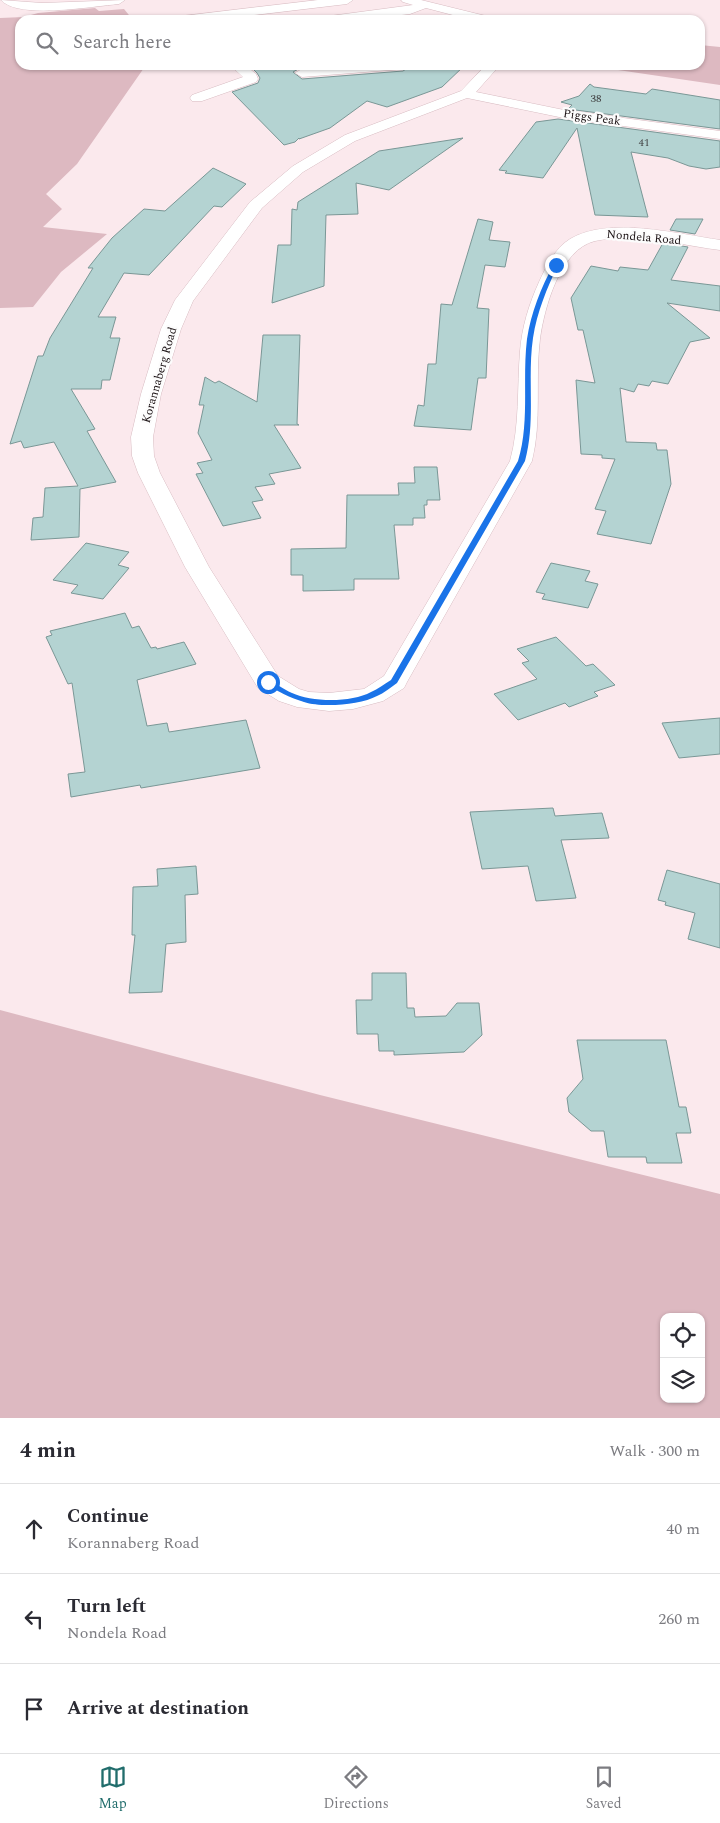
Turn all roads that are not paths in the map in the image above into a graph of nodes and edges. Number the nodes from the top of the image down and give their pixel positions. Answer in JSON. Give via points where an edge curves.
{"nodes":[{"id":1,"x":7,"y":0,"type":"edge"},
{"id":2,"x":119,"y":0,"type":"edge"},
{"id":3,"x":347,"y":0,"type":"edge"},
{"id":4,"x":407,"y":0,"type":"edge"},
{"id":5,"x":425,"y":5,"type":"junction"},
{"id":6,"x":224,"y":15,"type":"edge"},
{"id":7,"x":370,"y":15,"type":"edge"},
{"id":8,"x":466,"y":15,"type":"edge"},
{"id":9,"x":243,"y":70,"type":"edge"},
{"id":10,"x":340,"y":70,"type":"edge"},
{"id":11,"x":488,"y":70,"type":"edge"},
{"id":12,"x":302,"y":73,"type":"dead end"},
{"id":13,"x":466,"y":94,"type":"junction"},
{"id":14,"x":197,"y":98,"type":"dead end"},
{"id":15,"x":720,"y":135,"type":"edge"},
{"id":16,"x":720,"y":245,"type":"edge"},
{"id":17,"x":394,"y":682,"type":"joint"}],
"edges":[{"from":1,"to":2,"type":"street","via":[[12,5],[39,6]]},
{"from":3,"to":6,"type":"street"},
{"from":4,"to":5,"type":"street"},
{"from":5,"to":7,"type":"street"},
{"from":5,"to":8,"type":"street"},
{"from":9,"to":14,"type":"street","via":[[251,79]]},
{"from":10,"to":12,"type":"street"},
{"from":11,"to":13,"type":"street","name":"Korannaberg Road"},
{"from":13,"to":15,"type":"street","name":"Piggs Peak","via":[[564,114]]},
{"from":13,"to":17,"type":"street","name":"Korannaberg Road","via":[[350,138],[298,169],[256,205],[208,265],[181,307],[171,328],[151,394],[142,437],[143,456],[149,473],[189,550],[268,682],[307,701],[330,702],[373,695]]},
{"from":16,"to":17,"type":"street","name":"Nondela Road","via":[[640,234],[602,233],[576,242],[556,265],[540,298],[530,339],[526,444],[521,461]]}]}
